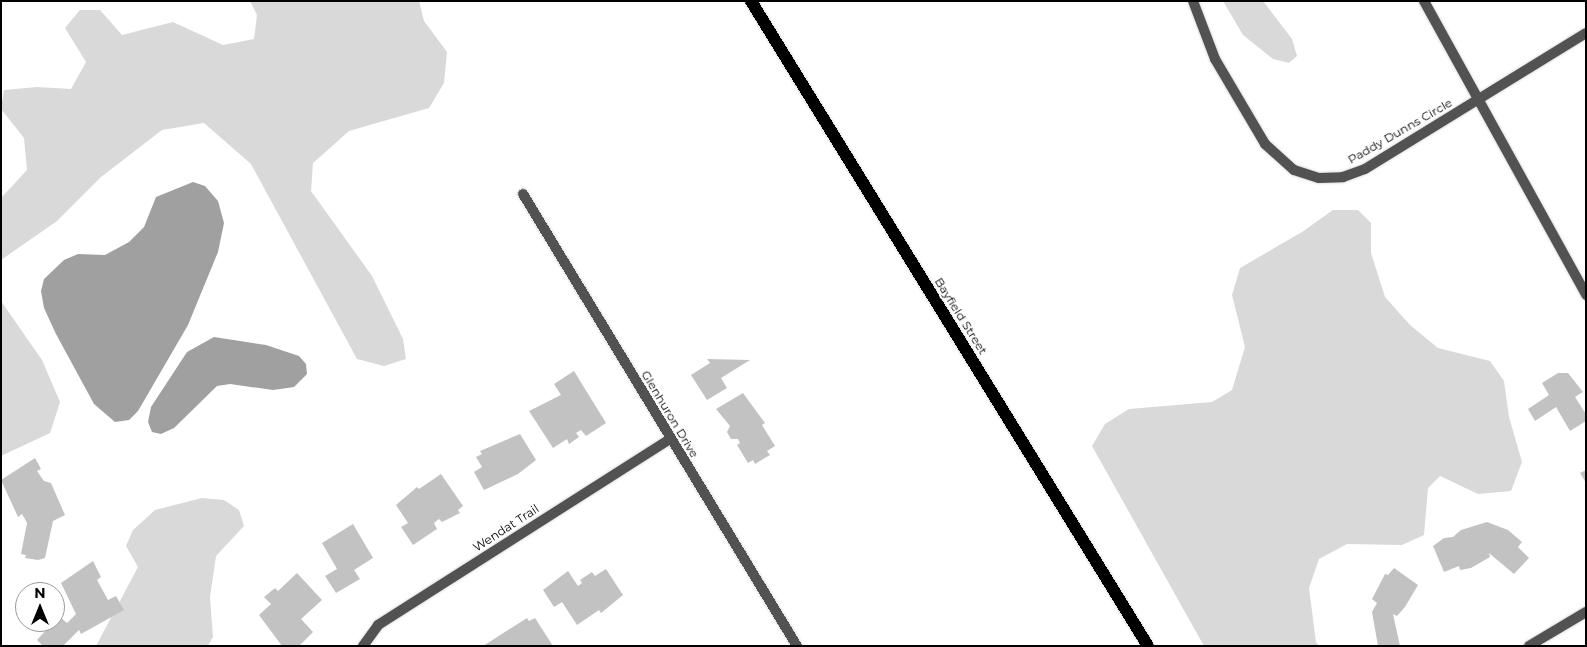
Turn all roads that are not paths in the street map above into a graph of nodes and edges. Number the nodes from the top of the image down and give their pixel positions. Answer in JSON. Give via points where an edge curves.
{"nodes":[{"id":1,"x":751,"y":1,"type":"edge"},
{"id":2,"x":1193,"y":1,"type":"edge"},
{"id":3,"x":1424,"y":1,"type":"edge"},
{"id":4,"x":1586,"y":33,"type":"edge"},
{"id":5,"x":1477,"y":100,"type":"junction"},
{"id":6,"x":524,"y":194,"type":"dead end"},
{"id":7,"x":1586,"y":295,"type":"edge"},
{"id":8,"x":670,"y":439,"type":"junction"},
{"id":9,"x":1586,"y":612,"type":"edge"},
{"id":10,"x":363,"y":646,"type":"edge"},
{"id":11,"x":797,"y":646,"type":"edge"},
{"id":12,"x":1148,"y":646,"type":"edge"},
{"id":13,"x":1529,"y":646,"type":"edge"}],
"edges":[{"from":1,"to":12,"type":"main road","name":"Bayfield Street"},
{"from":2,"to":5,"type":"street","name":"Paddy Dunns Circle","via":[[1215,59],[1265,144],[1283,163],[1306,175],[1332,178],[1365,169]]},
{"from":3,"to":5,"type":"street"},
{"from":4,"to":5,"type":"street","name":"Paddy Dunns Circle"},
{"from":5,"to":7,"type":"street"},
{"from":6,"to":8,"type":"street","name":"Glenhuron Drive"},
{"from":8,"to":10,"type":"street","name":"Wendat Trail","via":[[378,625]]},
{"from":8,"to":11,"type":"street","name":"Glenhuron Drive"},
{"from":9,"to":13,"type":"street"}]}
